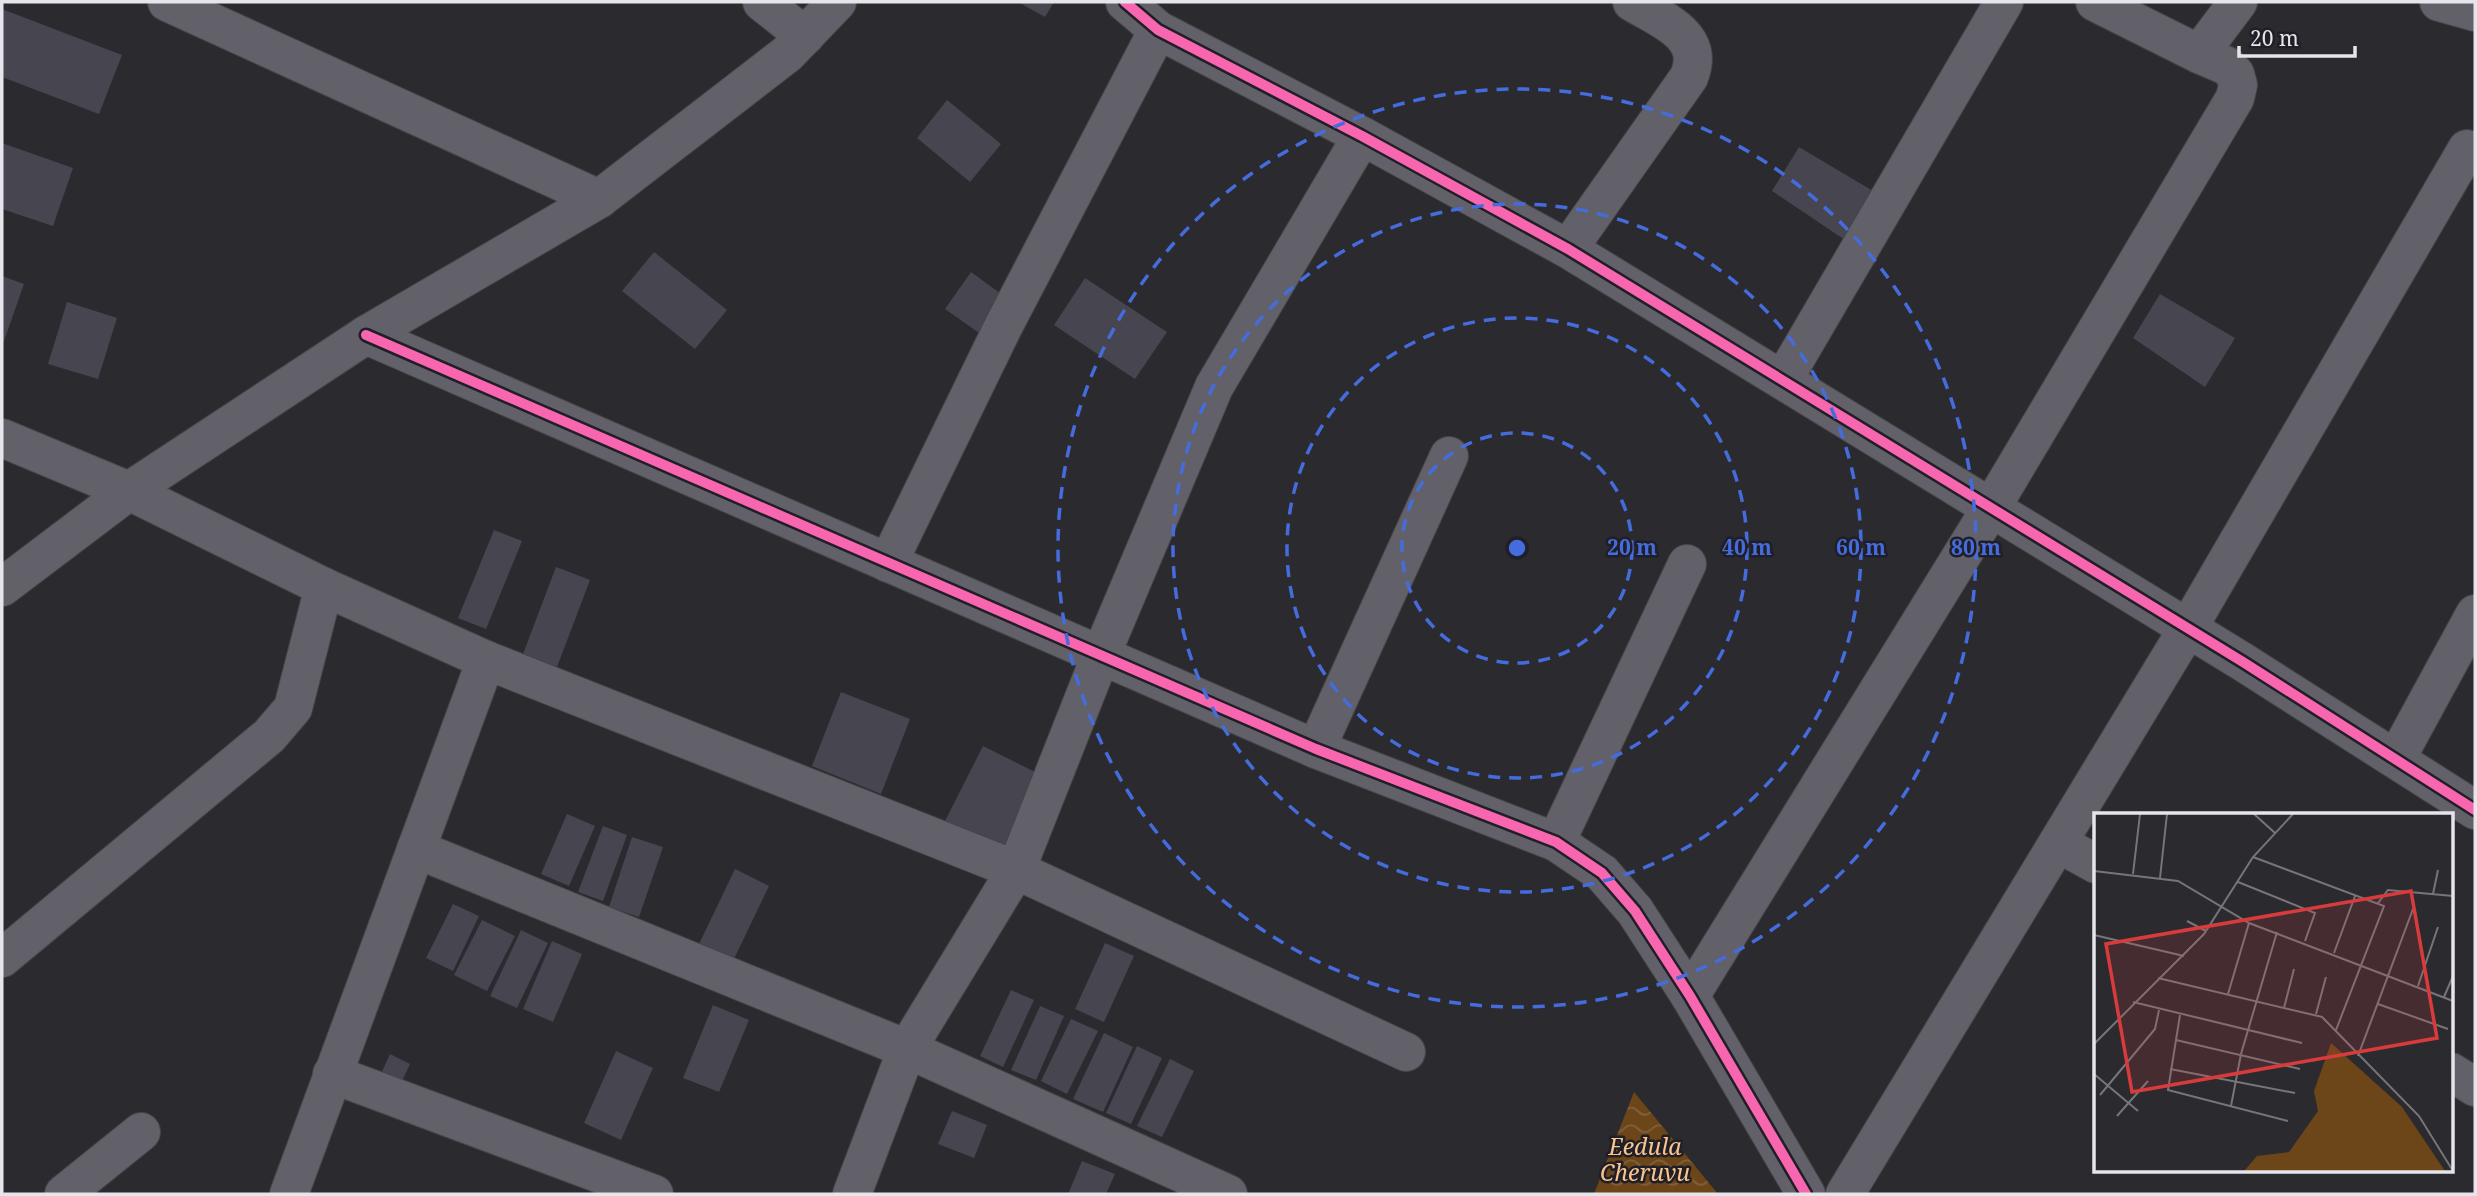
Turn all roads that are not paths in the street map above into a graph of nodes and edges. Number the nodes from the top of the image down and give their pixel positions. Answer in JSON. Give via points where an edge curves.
{"nodes":[{"id":1,"x":167,"y":2,"type":"edge"},
{"id":2,"x":762,"y":2,"type":"edge"},
{"id":3,"x":837,"y":2,"type":"edge"},
{"id":4,"x":1125,"y":2,"type":"edge"},
{"id":5,"x":1632,"y":2,"type":"edge"},
{"id":6,"x":2004,"y":2,"type":"edge"},
{"id":7,"x":2095,"y":2,"type":"edge"},
{"id":8,"x":2238,"y":2,"type":"edge"},
{"id":9,"x":2439,"y":2,"type":"edge"},
{"id":10,"x":2475,"y":12,"type":"edge"},
{"id":11,"x":1158,"y":30,"type":"junction"},
{"id":12,"x":805,"y":36,"type":"junction"},
{"id":13,"x":2199,"y":54,"type":"junction"},
{"id":14,"x":1362,"y":136,"type":"junction"},
{"id":15,"x":2467,"y":149,"type":"dead end"},
{"id":16,"x":599,"y":199,"type":"junction"},
{"id":17,"x":1568,"y":249,"type":"junction"},
{"id":18,"x":366,"y":335,"type":"junction"},
{"id":19,"x":1783,"y":380,"type":"junction"},
{"id":20,"x":2,"y":438,"type":"edge"},
{"id":21,"x":1449,"y":456,"type":"dead end"},
{"id":22,"x":129,"y":491,"type":"junction"},
{"id":23,"x":1991,"y":508,"type":"junction"},
{"id":24,"x":888,"y":563,"type":"junction"},
{"id":25,"x":1687,"y":564,"type":"dead end"},
{"id":26,"x":2,"y":587,"type":"edge"},
{"id":27,"x":324,"y":587,"type":"junction"},
{"id":28,"x":2475,"y":614,"type":"edge"},
{"id":29,"x":2188,"y":628,"type":"junction"},
{"id":30,"x":1101,"y":655,"type":"junction"},
{"id":31,"x":486,"y":660,"type":"junction"},
{"id":32,"x":1316,"y":749,"type":"junction"},
{"id":33,"x":2396,"y":759,"type":"junction"},
{"id":34,"x":2475,"y":810,"type":"edge"},
{"id":35,"x":1556,"y":842,"type":"junction"},
{"id":36,"x":2058,"y":843,"type":"junction"},
{"id":37,"x":416,"y":849,"type":"junction"},
{"id":38,"x":2094,"y":863,"type":"edge"},
{"id":39,"x":1016,"y":870,"type":"junction"},
{"id":40,"x":2,"y":958,"type":"edge"},
{"id":41,"x":1690,"y":996,"type":"junction"},
{"id":42,"x":907,"y":1049,"type":"junction"},
{"id":43,"x":1406,"y":1052,"type":"dead end"},
{"id":44,"x":2452,"y":1073,"type":"edge"},
{"id":45,"x":332,"y":1074,"type":"junction"},
{"id":46,"x":2475,"y":1087,"type":"edge"},
{"id":47,"x":141,"y":1132,"type":"dead end"},
{"id":48,"x":64,"y":1194,"type":"edge"},
{"id":49,"x":289,"y":1194,"type":"edge"},
{"id":50,"x":654,"y":1194,"type":"edge"},
{"id":51,"x":852,"y":1194,"type":"edge"},
{"id":52,"x":1228,"y":1194,"type":"edge"},
{"id":53,"x":1806,"y":1194,"type":"edge"},
{"id":54,"x":1846,"y":1194,"type":"edge"}],
"edges":[{"from":1,"to":16,"type":"street"},
{"from":2,"to":12,"type":"street"},
{"from":3,"to":12,"type":"street"},
{"from":4,"to":11,"type":"street"},
{"from":5,"to":17,"type":"street","via":[[1680,31],[1690,42],[1694,65]]},
{"from":6,"to":19,"type":"street"},
{"from":7,"to":13,"type":"street"},
{"from":8,"to":13,"type":"street"},
{"from":9,"to":10,"type":"street"},
{"from":11,"to":14,"type":"street"},
{"from":11,"to":24,"type":"street","via":[[1003,327]]},
{"from":12,"to":16,"type":"street"},
{"from":13,"to":23,"type":"street","via":[[2235,74],[2235,98]]},
{"from":14,"to":17,"type":"street"},
{"from":14,"to":30,"type":"street","via":[[1214,387]]},
{"from":15,"to":29,"type":"street"},
{"from":16,"to":18,"type":"street"},
{"from":17,"to":19,"type":"street"},
{"from":18,"to":22,"type":"street"},
{"from":18,"to":24,"type":"street"},
{"from":19,"to":23,"type":"street"},
{"from":20,"to":22,"type":"street"},
{"from":21,"to":32,"type":"street"},
{"from":22,"to":26,"type":"street"},
{"from":22,"to":27,"type":"street"},
{"from":23,"to":29,"type":"street"},
{"from":23,"to":41,"type":"street"},
{"from":24,"to":30,"type":"street"},
{"from":25,"to":35,"type":"street"},
{"from":27,"to":31,"type":"street"},
{"from":27,"to":40,"type":"street","via":[[293,708],[269,736]]},
{"from":28,"to":33,"type":"street"},
{"from":29,"to":33,"type":"street"},
{"from":29,"to":36,"type":"street"},
{"from":30,"to":32,"type":"street"},
{"from":30,"to":39,"type":"street"},
{"from":31,"to":37,"type":"street"},
{"from":31,"to":39,"type":"street"},
{"from":32,"to":35,"type":"street"},
{"from":33,"to":34,"type":"street"},
{"from":35,"to":41,"type":"street","via":[[1602,873],[1634,911]]},
{"from":36,"to":38,"type":"street"},
{"from":36,"to":54,"type":"street"},
{"from":37,"to":42,"type":"street"},
{"from":37,"to":45,"type":"street"},
{"from":39,"to":42,"type":"street"},
{"from":39,"to":43,"type":"street"},
{"from":41,"to":53,"type":"street"},
{"from":42,"to":51,"type":"street"},
{"from":42,"to":52,"type":"street"},
{"from":44,"to":46,"type":"street"},
{"from":45,"to":49,"type":"street"},
{"from":45,"to":50,"type":"street"},
{"from":47,"to":48,"type":"street"}]}
